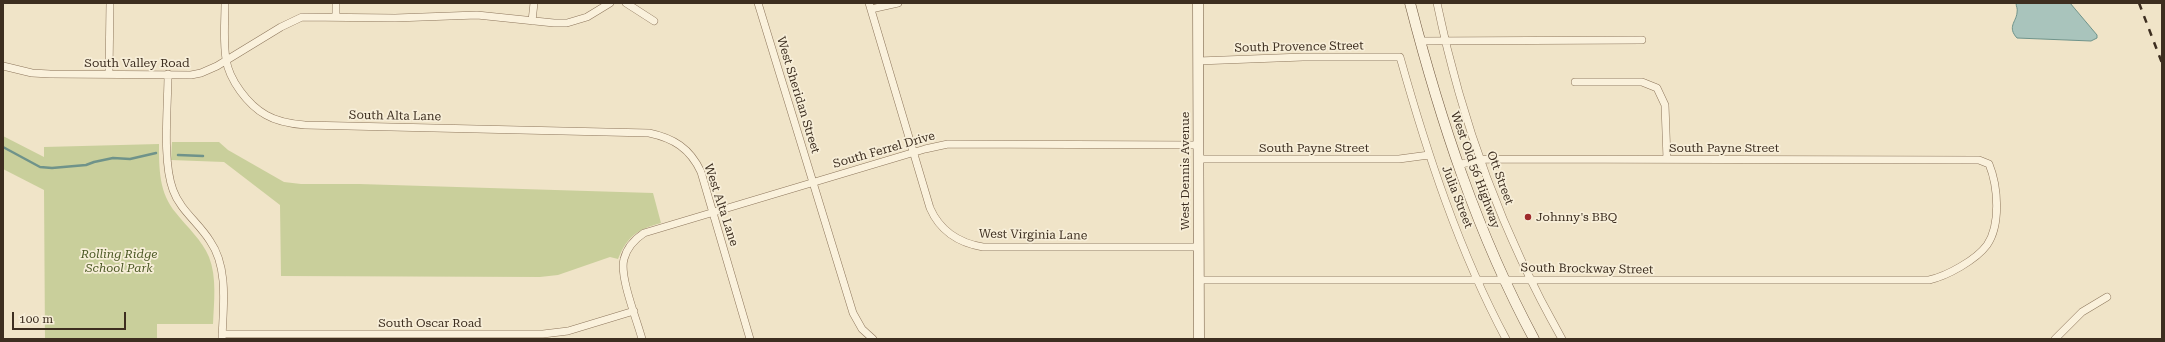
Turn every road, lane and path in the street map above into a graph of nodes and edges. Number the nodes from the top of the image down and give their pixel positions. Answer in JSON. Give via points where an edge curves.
{"nodes":[{"id":1,"x":110,"y":3,"type":"edge"},
{"id":2,"x":225,"y":3,"type":"edge"},
{"id":3,"x":336,"y":3,"type":"edge"},
{"id":4,"x":534,"y":3,"type":"edge"},
{"id":5,"x":610,"y":3,"type":"edge"},
{"id":6,"x":626,"y":3,"type":"edge"},
{"id":7,"x":758,"y":3,"type":"edge"},
{"id":8,"x":898,"y":3,"type":"edge"},
{"id":9,"x":1198,"y":3,"type":"edge"},
{"id":10,"x":1410,"y":3,"type":"edge"},
{"id":11,"x":1437,"y":3,"type":"edge"},
{"id":12,"x":870,"y":6,"type":"edge"},
{"id":13,"x":336,"y":17,"type":"junction"},
{"id":14,"x":532,"y":21,"type":"junction"},
{"id":15,"x":654,"y":21,"type":"dead end"},
{"id":16,"x":1444,"y":40,"type":"junction"},
{"id":17,"x":1642,"y":40,"type":"dead end"},
{"id":18,"x":1420,"y":41,"type":"junction"},
{"id":19,"x":1400,"y":57,"type":"joint"},
{"id":20,"x":226,"y":61,"type":"junction"},
{"id":21,"x":1198,"y":61,"type":"junction"},
{"id":22,"x":3,"y":66,"type":"edge"},
{"id":23,"x":109,"y":73,"type":"junction"},
{"id":24,"x":168,"y":74,"type":"junction"},
{"id":25,"x":1575,"y":82,"type":"dead end"},
{"id":26,"x":594,"y":132,"type":"joint"},
{"id":27,"x":1198,"y":145,"type":"junction"},
{"id":28,"x":913,"y":152,"type":"junction"},
{"id":29,"x":1429,"y":155,"type":"junction"},
{"id":30,"x":1198,"y":159,"type":"junction"},
{"id":31,"x":1481,"y":159,"type":"junction"},
{"id":32,"x":1667,"y":159,"type":"junction"},
{"id":33,"x":1989,"y":164,"type":"joint"},
{"id":34,"x":1458,"y":165,"type":"junction"},
{"id":35,"x":814,"y":182,"type":"junction"},
{"id":36,"x":713,"y":212,"type":"junction"},
{"id":37,"x":1198,"y":247,"type":"junction"},
{"id":38,"x":1504,"y":279,"type":"junction"},
{"id":39,"x":1530,"y":279,"type":"junction"},
{"id":40,"x":1199,"y":280,"type":"junction"},
{"id":41,"x":1479,"y":281,"type":"junction"},
{"id":42,"x":2107,"y":297,"type":"dead end"},
{"id":43,"x":634,"y":311,"type":"junction"},
{"id":44,"x":222,"y":336,"type":"edge"},
{"id":45,"x":642,"y":339,"type":"edge"},
{"id":46,"x":750,"y":339,"type":"edge"},
{"id":47,"x":873,"y":339,"type":"edge"},
{"id":48,"x":1199,"y":339,"type":"edge"},
{"id":49,"x":1506,"y":339,"type":"edge"},
{"id":50,"x":1534,"y":339,"type":"edge"},
{"id":51,"x":1562,"y":339,"type":"edge"},
{"id":52,"x":2055,"y":339,"type":"edge"}],
"edges":[{"from":1,"to":23,"type":"street"},
{"from":2,"to":20,"type":"street"},
{"from":3,"to":13,"type":"street"},
{"from":4,"to":14,"type":"street"},
{"from":5,"to":14,"type":"street","name":"South Valley Road","via":[[598,12],[575,21]]},
{"from":6,"to":15,"type":"street"},
{"from":7,"to":35,"type":"street","name":"West Sheridan Street"},
{"from":8,"to":12,"type":"street"},
{"from":9,"to":21,"type":"main road","name":"West Dennis Avenue"},
{"from":10,"to":18,"type":"main road","name":"West Old 56 Highway"},
{"from":11,"to":16,"type":"street","name":"Ott Street"},
{"from":12,"to":28,"type":"street","name":"West Virginia Lane"},
{"from":13,"to":14,"type":"street","name":"South Valley Road","via":[[458,15]]},
{"from":13,"to":20,"type":"street","name":"South Valley Road","via":[[302,17],[292,21]]},
{"from":16,"to":17,"type":"street"},
{"from":16,"to":18,"type":"street"},
{"from":16,"to":31,"type":"street","name":"Ott Street"},
{"from":18,"to":34,"type":"main road","name":"West Old 56 Highway","via":[[1434,94]]},
{"from":19,"to":21,"type":"street","name":"South Provence Street"},
{"from":19,"to":29,"type":"street","name":"Julia Street"},
{"from":20,"to":24,"type":"street","name":"South Valley Road","via":[[201,73]]},
{"from":20,"to":26,"type":"street","name":"South Alta Lane","via":[[234,80],[254,106],[266,115],[294,124]]},
{"from":21,"to":27,"type":"main road","name":"West Dennis Avenue"},
{"from":22,"to":23,"type":"street","name":"South Valley Road","via":[[32,73]]},
{"from":23,"to":24,"type":"street","name":"South Valley Road"},
{"from":24,"to":44,"type":"street","via":[[169,176],[176,196],[211,242],[220,262]]},
{"from":25,"to":32,"type":"street","via":[[1642,82],[1657,88],[1662,96],[1665,113]]},
{"from":26,"to":36,"type":"street","name":"West Alta Lane","via":[[649,133],[665,136],[676,142],[687,150],[697,163]]},
{"from":27,"to":28,"type":"street","name":"South Ferrel Drive","via":[[948,144]]},
{"from":27,"to":30,"type":"main road","name":"West Dennis Avenue"},
{"from":28,"to":35,"type":"street","name":"South Ferrel Drive"},
{"from":28,"to":37,"type":"street","name":"West Virginia Lane","via":[[933,215],[949,234],[971,245]]},
{"from":29,"to":30,"type":"street","name":"South Payne Street","via":[[1399,159]]},
{"from":29,"to":41,"type":"street","name":"Julia Street"},
{"from":30,"to":37,"type":"main road","name":"West Dennis Avenue"},
{"from":31,"to":32,"type":"street","name":"South Payne Street"},
{"from":31,"to":34,"type":"street","name":"South Payne Street"},
{"from":31,"to":39,"type":"street","name":"Ott Street"},
{"from":32,"to":33,"type":"street","name":"South Payne Street","via":[[1979,160]]},
{"from":33,"to":39,"type":"street","name":"South Brockway Street","via":[[1995,193],[1993,232],[1986,246],[1941,277],[1917,280]]},
{"from":34,"to":38,"type":"main road","name":"West Old 56 Highway"},
{"from":35,"to":36,"type":"street","name":"South Ferrel Drive"},
{"from":35,"to":47,"type":"street","name":"West Sheridan Street","via":[[853,313],[862,329]]},
{"from":36,"to":43,"type":"street","name":"South Ferrel Drive","via":[[655,229],[636,238],[624,259],[623,272]]},
{"from":36,"to":46,"type":"street","name":"West Alta Lane"},
{"from":37,"to":40,"type":"main road","name":"West Dennis Avenue"},
{"from":38,"to":39,"type":"street","name":"South Brockway Street"},
{"from":38,"to":41,"type":"street","name":"South Brockway Street"},
{"from":38,"to":50,"type":"main road","name":"West Old 56 Highway"},
{"from":39,"to":51,"type":"street","name":"Ott Street"},
{"from":40,"to":41,"type":"street","name":"South Brockway Street"},
{"from":40,"to":48,"type":"main road","name":"West Dennis Avenue"},
{"from":41,"to":49,"type":"street","name":"Julia Street"},
{"from":42,"to":52,"type":"street","via":[[2082,312]]},
{"from":43,"to":44,"type":"street","name":"South Oscar Road","via":[[568,331],[543,334]]},
{"from":43,"to":45,"type":"street","name":"South Ferrel Drive"}]}
